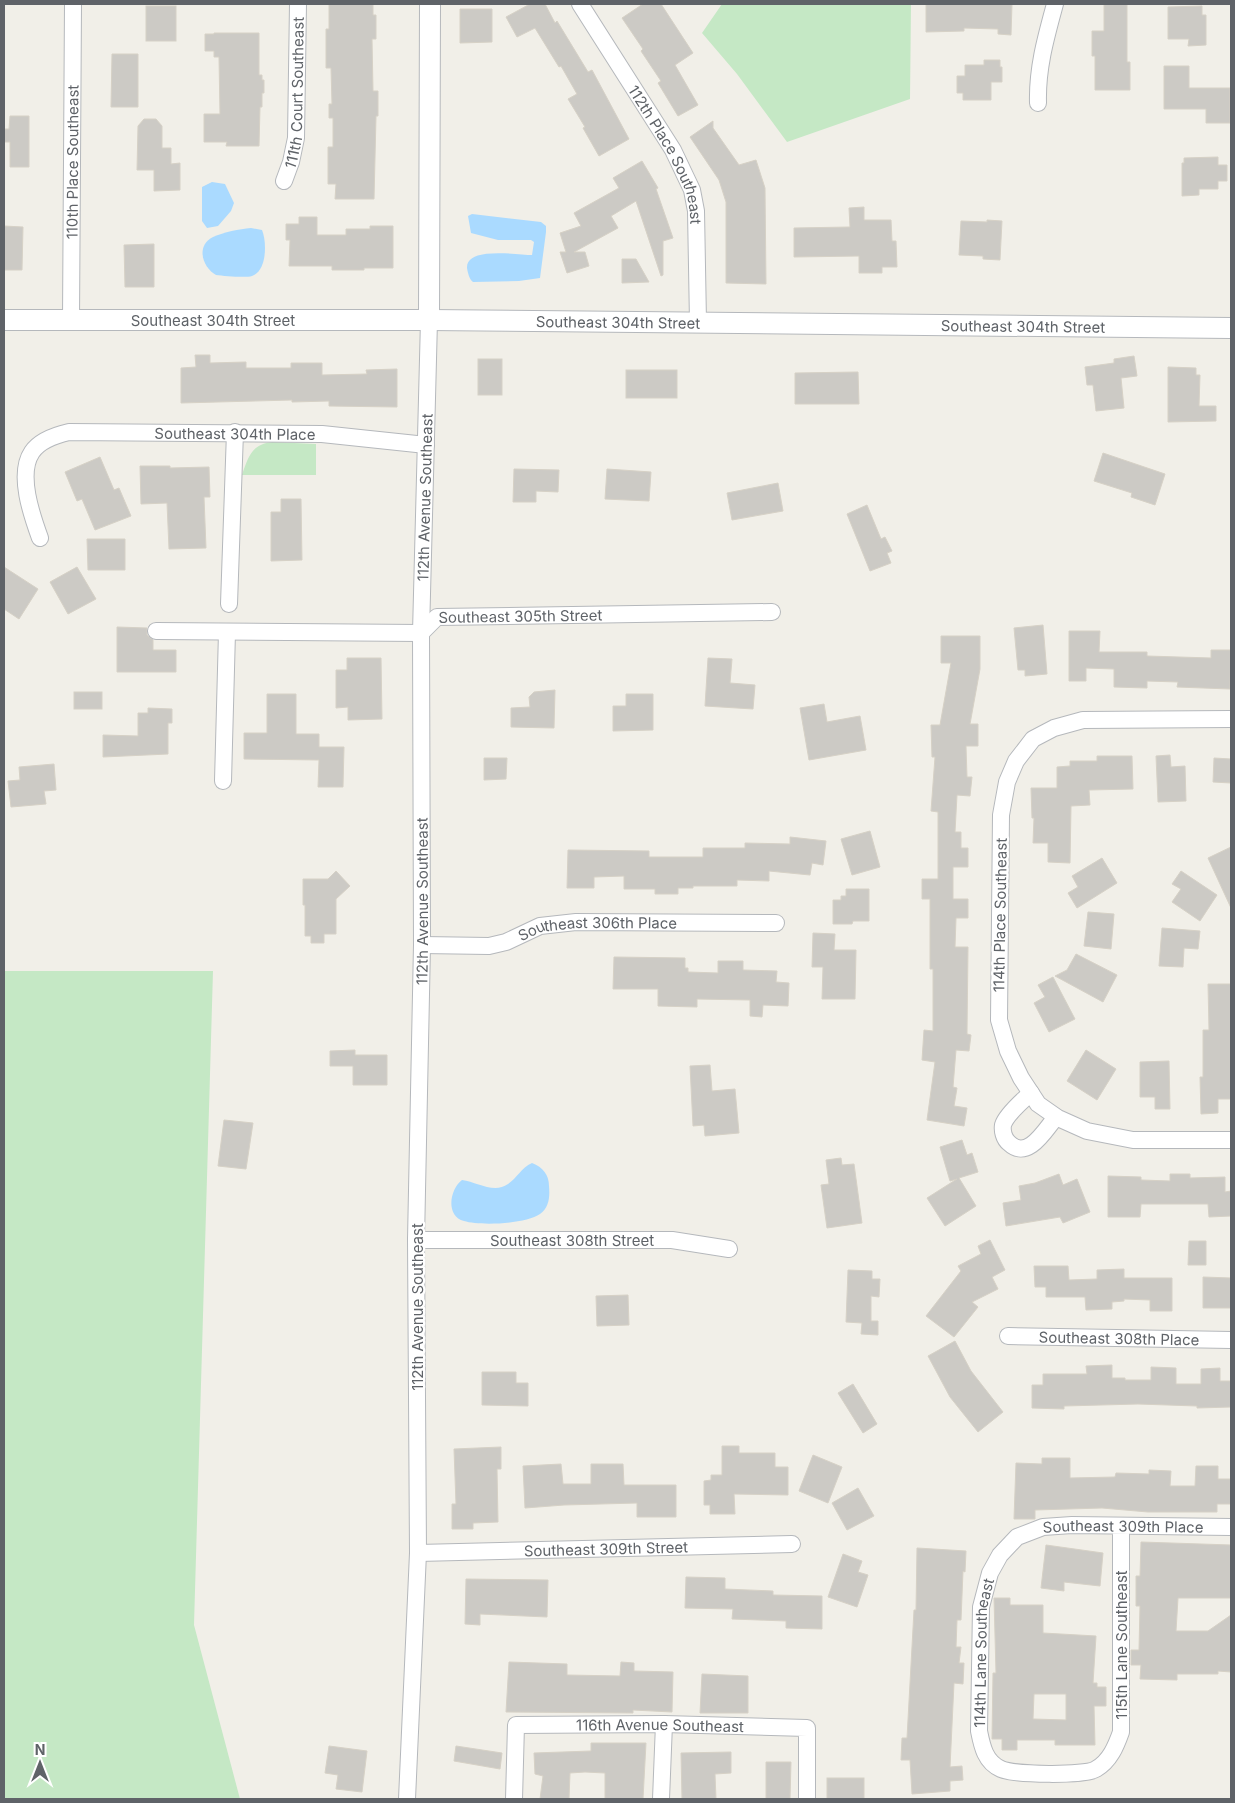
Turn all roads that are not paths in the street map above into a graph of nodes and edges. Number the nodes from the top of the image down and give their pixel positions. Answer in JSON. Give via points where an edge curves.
{"nodes":[{"id":1,"x":72,"y":4,"type":"edge"},
{"id":2,"x":298,"y":4,"type":"edge"},
{"id":3,"x":430,"y":4,"type":"edge"},
{"id":4,"x":580,"y":4,"type":"edge"},
{"id":5,"x":1055,"y":4,"type":"edge"},
{"id":6,"x":1038,"y":103,"type":"dead end"},
{"id":7,"x":284,"y":181,"type":"dead end"},
{"id":8,"x":4,"y":320,"type":"edge"},
{"id":9,"x":71,"y":320,"type":"junction"},
{"id":10,"x":429,"y":320,"type":"junction"},
{"id":11,"x":698,"y":322,"type":"junction"},
{"id":12,"x":1231,"y":328,"type":"edge"},
{"id":13,"x":235,"y":432,"type":"junction"},
{"id":14,"x":426,"y":445,"type":"junction"},
{"id":15,"x":40,"y":538,"type":"dead end"},
{"id":16,"x":229,"y":604,"type":"dead end"},
{"id":17,"x":772,"y":612,"type":"dead end"},
{"id":18,"x":156,"y":631,"type":"dead end"},
{"id":19,"x":227,"y":632,"type":"junction"},
{"id":20,"x":421,"y":633,"type":"junction"},
{"id":21,"x":1231,"y":719,"type":"edge"},
{"id":22,"x":223,"y":780,"type":"dead end"},
{"id":23,"x":776,"y":923,"type":"dead end"},
{"id":24,"x":422,"y":945,"type":"junction"},
{"id":25,"x":1034,"y":1098,"type":"junction"},
{"id":26,"x":1056,"y":1117,"type":"junction"},
{"id":27,"x":1231,"y":1140,"type":"edge"},
{"id":28,"x":416,"y":1240,"type":"junction"},
{"id":29,"x":729,"y":1249,"type":"dead end"},
{"id":30,"x":1008,"y":1336,"type":"dead end"},
{"id":31,"x":1231,"y":1340,"type":"edge"},
{"id":32,"x":1121,"y":1526,"type":"junction"},
{"id":33,"x":1231,"y":1527,"type":"edge"},
{"id":34,"x":1017,"y":1537,"type":"joint"},
{"id":35,"x":792,"y":1544,"type":"dead end"},
{"id":36,"x":418,"y":1553,"type":"junction"},
{"id":37,"x":664,"y":1724,"type":"junction"},
{"id":38,"x":1001,"y":1769,"type":"joint"},
{"id":39,"x":407,"y":1799,"type":"edge"},
{"id":40,"x":514,"y":1799,"type":"edge"},
{"id":41,"x":661,"y":1799,"type":"edge"},
{"id":42,"x":806,"y":1799,"type":"edge"}],
"edges":[{"from":1,"to":9,"type":"street","name":"110th Place Southeast"},
{"from":2,"to":7,"type":"street","name":"111th Court Southeast","via":[[296,138]]},
{"from":3,"to":10,"type":"street","name":"112th Avenue Southeast"},
{"from":4,"to":11,"type":"street","name":"112th Place Southeast","via":[[673,150],[692,190],[696,211]]},
{"from":5,"to":6,"type":"street","via":[[1038,77]]},
{"from":8,"to":9,"type":"street","name":"Southeast 304th Street"},
{"from":9,"to":10,"type":"street","name":"Southeast 304th Street"},
{"from":10,"to":11,"type":"street","name":"Southeast 304th Street"},
{"from":10,"to":14,"type":"street","name":"112th Avenue Southeast"},
{"from":11,"to":12,"type":"street","name":"Southeast 304th Street"},
{"from":13,"to":14,"type":"street","name":"Southeast 304th Place","via":[[322,434]]},
{"from":13,"to":15,"type":"street","name":"Southeast 304th Place","via":[[69,432],[43,442],[32,451],[26,464],[30,510]]},
{"from":13,"to":16,"type":"street"},
{"from":14,"to":20,"type":"street","name":"112th Avenue Southeast"},
{"from":17,"to":20,"type":"street","name":"Southeast 305th Street","via":[[437,617]]},
{"from":18,"to":19,"type":"street","name":"Southeast 305th Street"},
{"from":19,"to":20,"type":"street","name":"Southeast 305th Street"},
{"from":19,"to":22,"type":"street"},
{"from":20,"to":24,"type":"street","name":"112th Avenue Southeast"},
{"from":21,"to":25,"type":"street","name":"114th Place Southeast","via":[[1083,720],[1054,728],[1033,739],[1016,761],[1007,782],[1001,815],[999,1020],[1008,1051]]},
{"from":23,"to":24,"type":"street","name":"Southeast 306th Place","via":[[567,922],[540,926],[489,946]]},
{"from":24,"to":28,"type":"street","name":"112th Avenue Southeast"},
{"from":25,"to":26,"type":"street"},
{"from":25,"to":26,"type":"street","via":[[1006,1118],[1003,1132],[1010,1144],[1016,1148],[1030,1146]]},
{"from":26,"to":27,"type":"street","via":[[1087,1131],[1133,1140]]},
{"from":28,"to":29,"type":"street","name":"Southeast 308th Street","via":[[672,1240]]},
{"from":28,"to":36,"type":"street","name":"112th Avenue Southeast"},
{"from":30,"to":31,"type":"street","name":"Southeast 308th Place"},
{"from":32,"to":33,"type":"street","name":"Southeast 309th Place"},
{"from":32,"to":34,"type":"street","name":"Southeast 309th Place","via":[[1043,1527]]},
{"from":32,"to":38,"type":"street","name":"115th Lane Southeast","via":[[1121,1732],[1116,1748],[1095,1770],[1081,1773],[1018,1773]]},
{"from":34,"to":38,"type":"street","name":"114th Lane Southeast","via":[[1000,1555],[990,1573],[981,1607],[979,1731],[982,1749]]},
{"from":35,"to":36,"type":"street","name":"Southeast 309th Street"},
{"from":36,"to":39,"type":"street","name":"112th Avenue Southeast"},
{"from":37,"to":40,"type":"street","name":"116th Avenue Southeast","via":[[516,1725]]},
{"from":37,"to":41,"type":"street"},
{"from":37,"to":42,"type":"street","name":"116th Avenue Southeast","via":[[807,1728]]}]}
